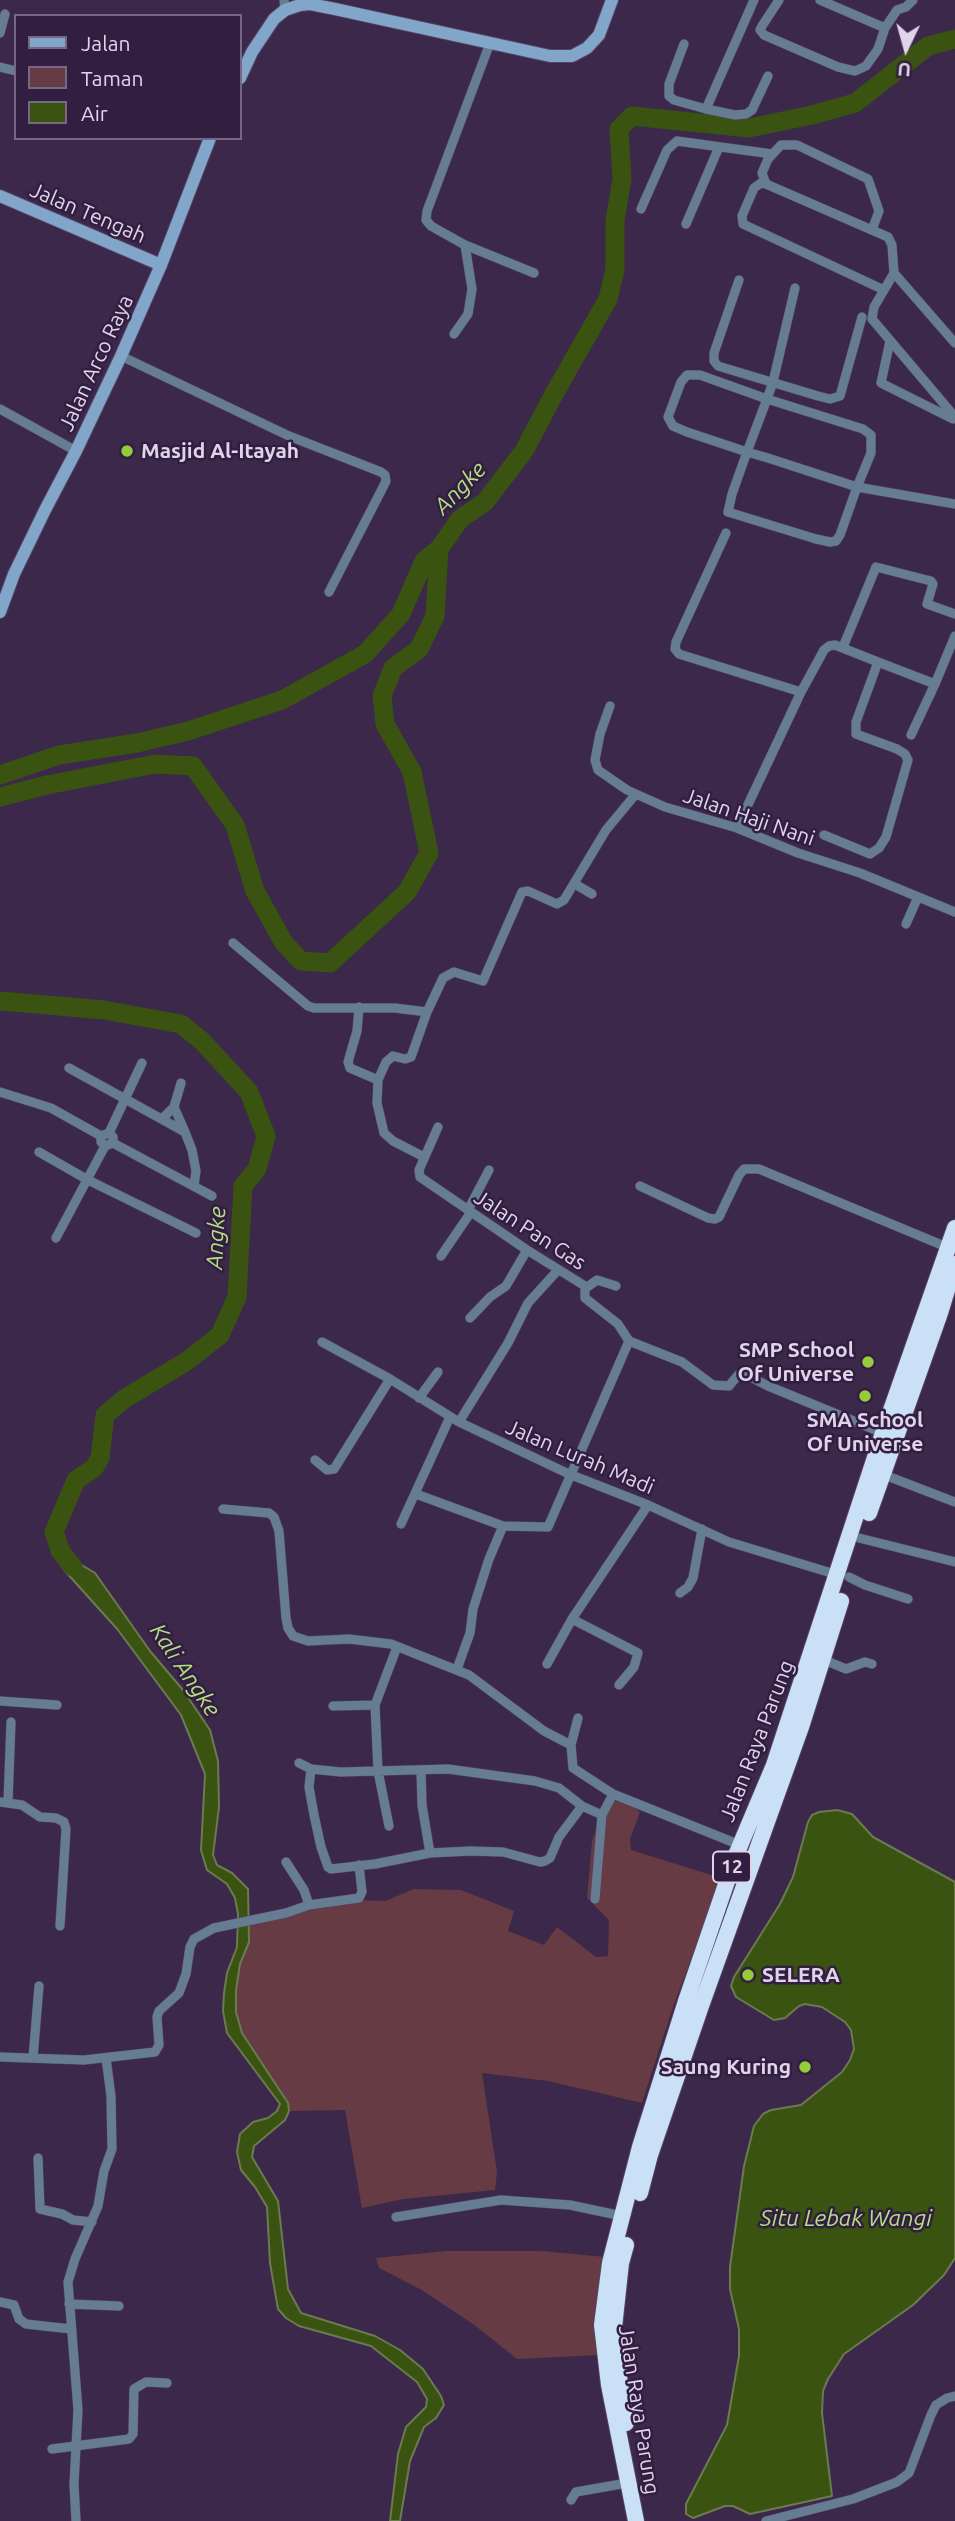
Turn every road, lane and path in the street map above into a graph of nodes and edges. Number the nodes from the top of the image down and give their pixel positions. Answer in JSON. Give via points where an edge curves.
{"nodes":[{"id":1,"x":612,"y":0,"type":"edge"},
{"id":2,"x":754,"y":0,"type":"edge"},
{"id":3,"x":779,"y":0,"type":"edge"},
{"id":4,"x":820,"y":0,"type":"edge"},
{"id":5,"x":913,"y":0,"type":"edge"},
{"id":6,"x":284,"y":5,"type":"edge"},
{"id":7,"x":3,"y":13,"type":"edge"},
{"id":8,"x":886,"y":28,"type":"junction"},
{"id":9,"x":0,"y":33,"type":"edge"},
{"id":10,"x":490,"y":43,"type":"junction"},
{"id":11,"x":684,"y":44,"type":"dead end"},
{"id":12,"x":242,"y":74,"type":"edge"},
{"id":13,"x":768,"y":76,"type":"dead end"},
{"id":14,"x":706,"y":109,"type":"junction"},
{"id":15,"x":209,"y":140,"type":"edge"},
{"id":16,"x":719,"y":147,"type":"junction"},
{"id":17,"x":772,"y":154,"type":"junction"},
{"id":18,"x":766,"y":184,"type":"junction"},
{"id":19,"x":0,"y":197,"type":"edge"},
{"id":20,"x":640,"y":209,"type":"dead end"},
{"id":21,"x":686,"y":224,"type":"dead end"},
{"id":22,"x":872,"y":230,"type":"junction"},
{"id":23,"x":465,"y":245,"type":"junction"},
{"id":24,"x":161,"y":265,"type":"junction"},
{"id":25,"x":534,"y":273,"type":"dead end"},
{"id":26,"x":894,"y":273,"type":"junction"},
{"id":27,"x":739,"y":280,"type":"dead end"},
{"id":28,"x":795,"y":288,"type":"dead end"},
{"id":29,"x":884,"y":290,"type":"junction"},
{"id":30,"x":862,"y":317,"type":"dead end"},
{"id":31,"x":454,"y":334,"type":"dead end"},
{"id":32,"x":890,"y":341,"type":"junction"},
{"id":33,"x":955,"y":343,"type":"edge"},
{"id":34,"x":121,"y":356,"type":"junction"},
{"id":35,"x":773,"y":382,"type":"junction"},
{"id":36,"x":767,"y":399,"type":"junction"},
{"id":37,"x":0,"y":409,"type":"edge"},
{"id":38,"x":955,"y":418,"type":"edge"},
{"id":39,"x":76,"y":451,"type":"junction"},
{"id":40,"x":747,"y":452,"type":"junction"},
{"id":41,"x":857,"y":487,"type":"junction"},
{"id":42,"x":955,"y":505,"type":"edge"},
{"id":43,"x":726,"y":533,"type":"dead end"},
{"id":44,"x":329,"y":593,"type":"dead end"},
{"id":45,"x":3,"y":597,"type":"edge"},
{"id":46,"x":0,"y":612,"type":"edge"},
{"id":47,"x":955,"y":614,"type":"edge"},
{"id":48,"x":955,"y":636,"type":"edge"},
{"id":49,"x":843,"y":647,"type":"junction"},
{"id":50,"x":878,"y":662,"type":"junction"},
{"id":51,"x":934,"y":684,"type":"junction"},
{"id":52,"x":801,"y":692,"type":"junction"},
{"id":53,"x":611,"y":706,"type":"dead end"},
{"id":54,"x":911,"y":735,"type":"dead end"},
{"id":55,"x":635,"y":795,"type":"junction"},
{"id":56,"x":737,"y":828,"type":"junction"},
{"id":57,"x":824,"y":835,"type":"dead end"},
{"id":58,"x":575,"y":884,"type":"junction"},
{"id":59,"x":592,"y":894,"type":"dead end"},
{"id":60,"x":918,"y":897,"type":"junction"},
{"id":61,"x":955,"y":912,"type":"edge"},
{"id":62,"x":906,"y":924,"type":"dead end"},
{"id":63,"x":233,"y":943,"type":"dead end"},
{"id":64,"x":359,"y":1007,"type":"junction"},
{"id":65,"x":427,"y":1012,"type":"junction"},
{"id":66,"x":142,"y":1063,"type":"dead end"},
{"id":67,"x":69,"y":1068,"type":"dead end"},
{"id":68,"x":378,"y":1080,"type":"junction"},
{"id":69,"x":181,"y":1083,"type":"dead end"},
{"id":70,"x":0,"y":1092,"type":"edge"},
{"id":71,"x":125,"y":1099,"type":"junction"},
{"id":72,"x":174,"y":1107,"type":"junction"},
{"id":73,"x":162,"y":1119,"type":"junction"},
{"id":74,"x":438,"y":1128,"type":"dead end"},
{"id":75,"x":185,"y":1132,"type":"junction"},
{"id":76,"x":107,"y":1139,"type":"junction"},
{"id":77,"x":39,"y":1152,"type":"dead end"},
{"id":78,"x":424,"y":1157,"type":"junction"},
{"id":79,"x":489,"y":1170,"type":"dead end"},
{"id":80,"x":88,"y":1180,"type":"junction"},
{"id":81,"x":194,"y":1186,"type":"junction"},
{"id":82,"x":640,"y":1186,"type":"dead end"},
{"id":83,"x":212,"y":1196,"type":"dead end"},
{"id":84,"x":469,"y":1211,"type":"junction"},
{"id":85,"x":955,"y":1228,"type":"edge"},
{"id":86,"x":196,"y":1233,"type":"dead end"},
{"id":87,"x":56,"y":1238,"type":"dead end"},
{"id":88,"x":949,"y":1248,"type":"junction"},
{"id":89,"x":527,"y":1250,"type":"junction"},
{"id":90,"x":441,"y":1256,"type":"dead end"},
{"id":91,"x":955,"y":1264,"type":"edge"},
{"id":92,"x":558,"y":1270,"type":"junction"},
{"id":93,"x":616,"y":1286,"type":"dead end"},
{"id":94,"x":586,"y":1288,"type":"junction"},
{"id":95,"x":470,"y":1318,"type":"dead end"},
{"id":96,"x":629,"y":1341,"type":"junction"},
{"id":97,"x":322,"y":1342,"type":"dead end"},
{"id":98,"x":438,"y":1372,"type":"dead end"},
{"id":99,"x":390,"y":1379,"type":"junction"},
{"id":100,"x":419,"y":1398,"type":"junction"},
{"id":101,"x":455,"y":1419,"type":"junction"},
{"id":102,"x":883,"y":1433,"type":"junction"},
{"id":103,"x":543,"y":1447,"type":"dead end"},
{"id":104,"x":537,"y":1458,"type":"junction"},
{"id":105,"x":315,"y":1460,"type":"dead end"},
{"id":106,"x":569,"y":1474,"type":"junction"},
{"id":107,"x":882,"y":1474,"type":"junction"},
{"id":108,"x":416,"y":1494,"type":"junction"},
{"id":109,"x":955,"y":1502,"type":"edge"},
{"id":110,"x":648,"y":1505,"type":"junction"},
{"id":111,"x":223,"y":1508,"type":"dead end"},
{"id":112,"x":401,"y":1524,"type":"dead end"},
{"id":113,"x":503,"y":1526,"type":"junction"},
{"id":114,"x":702,"y":1529,"type":"junction"},
{"id":115,"x":859,"y":1538,"type":"junction"},
{"id":116,"x":955,"y":1562,"type":"edge"},
{"id":117,"x":843,"y":1576,"type":"junction"},
{"id":118,"x":680,"y":1593,"type":"dead end"},
{"id":119,"x":908,"y":1599,"type":"dead end"},
{"id":120,"x":572,"y":1619,"type":"junction"},
{"id":121,"x":397,"y":1647,"type":"junction"},
{"id":122,"x":822,"y":1659,"type":"junction"},
{"id":123,"x":547,"y":1664,"type":"dead end"},
{"id":124,"x":872,"y":1664,"type":"dead end"},
{"id":125,"x":457,"y":1669,"type":"junction"},
{"id":126,"x":619,"y":1685,"type":"dead end"},
{"id":127,"x":806,"y":1692,"type":"junction"},
{"id":128,"x":0,"y":1701,"type":"edge"},
{"id":129,"x":57,"y":1704,"type":"dead end"},
{"id":130,"x":375,"y":1705,"type":"junction"},
{"id":131,"x":333,"y":1706,"type":"dead end"},
{"id":132,"x":578,"y":1718,"type":"dead end"},
{"id":133,"x":11,"y":1721,"type":"dead end"},
{"id":134,"x":5,"y":1743,"type":"edge"},
{"id":135,"x":571,"y":1745,"type":"junction"},
{"id":136,"x":299,"y":1763,"type":"dead end"},
{"id":137,"x":311,"y":1769,"type":"junction"},
{"id":138,"x":421,"y":1770,"type":"junction"},
{"id":139,"x":378,"y":1771,"type":"junction"},
{"id":140,"x":613,"y":1794,"type":"junction"},
{"id":141,"x":4,"y":1802,"type":"edge"},
{"id":142,"x":582,"y":1806,"type":"junction"},
{"id":143,"x":601,"y":1815,"type":"junction"},
{"id":144,"x":389,"y":1826,"type":"dead end"},
{"id":145,"x":740,"y":1844,"type":"junction"},
{"id":146,"x":430,"y":1853,"type":"junction"},
{"id":147,"x":286,"y":1862,"type":"dead end"},
{"id":148,"x":359,"y":1865,"type":"junction"},
{"id":149,"x":595,"y":1899,"type":"dead end"},
{"id":150,"x":309,"y":1905,"type":"junction"},
{"id":151,"x":60,"y":1926,"type":"dead end"},
{"id":152,"x":39,"y":1986,"type":"dead end"},
{"id":153,"x":0,"y":2057,"type":"edge"},
{"id":154,"x":33,"y":2058,"type":"junction"},
{"id":155,"x":106,"y":2058,"type":"junction"},
{"id":156,"x":38,"y":2158,"type":"dead end"},
{"id":157,"x":622,"y":2216,"type":"junction"},
{"id":158,"x":396,"y":2217,"type":"dead end"},
{"id":159,"x":92,"y":2222,"type":"junction"},
{"id":160,"x":0,"y":2302,"type":"edge"},
{"id":161,"x":69,"y":2304,"type":"junction"},
{"id":162,"x":119,"y":2306,"type":"dead end"},
{"id":163,"x":71,"y":2329,"type":"junction"},
{"id":164,"x":167,"y":2383,"type":"dead end"},
{"id":165,"x":955,"y":2396,"type":"edge"},
{"id":166,"x":76,"y":2445,"type":"junction"},
{"id":167,"x":52,"y":2449,"type":"dead end"},
{"id":168,"x":627,"y":2483,"type":"junction"},
{"id":169,"x":571,"y":2500,"type":"dead end"},
{"id":170,"x":76,"y":2521,"type":"edge"},
{"id":171,"x":636,"y":2521,"type":"edge"},
{"id":172,"x":647,"y":2521,"type":"edge"},
{"id":173,"x":766,"y":2521,"type":"edge"}],
"edges":[{"from":1,"to":10,"type":"main road","via":[[599,34],[572,56]]},
{"from":2,"to":14,"type":"street"},
{"from":3,"to":8,"type":"street","via":[[760,30],[764,35],[838,67],[855,71],[866,66]]},
{"from":4,"to":8,"type":"street"},
{"from":5,"to":8,"type":"street","via":[[897,10]]},
{"from":6,"to":10,"type":"main road","via":[[310,4]]},
{"from":6,"to":12,"type":"main road"},
{"from":7,"to":9,"type":"street"},
{"from":10,"to":23,"type":"street","via":[[426,211],[431,226]]},
{"from":11,"to":14,"type":"street","via":[[669,96]]},
{"from":13,"to":14,"type":"street","via":[[746,114]]},
{"from":15,"to":24,"type":"main road","name":"Jalan Arco Raya"},
{"from":16,"to":17,"type":"street"},
{"from":16,"to":20,"type":"street","via":[[673,143]]},
{"from":16,"to":21,"type":"street"},
{"from":17,"to":18,"type":"street","via":[[762,173]]},
{"from":17,"to":22,"type":"street","via":[[781,145],[793,144],[866,177],[878,207]]},
{"from":18,"to":22,"type":"street"},
{"from":18,"to":29,"type":"street","via":[[754,188],[743,224]]},
{"from":19,"to":24,"type":"main road","name":"Jalan Tengah"},
{"from":22,"to":26,"type":"street","via":[[888,237]]},
{"from":23,"to":25,"type":"street"},
{"from":23,"to":31,"type":"street","via":[[472,289],[468,314]]},
{"from":24,"to":34,"type":"main road","name":"Jalan Arco Raya"},
{"from":26,"to":29,"type":"street"},
{"from":26,"to":33,"type":"street"},
{"from":27,"to":35,"type":"street","via":[[714,361]]},
{"from":28,"to":35,"type":"street"},
{"from":29,"to":32,"type":"street","via":[[872,319]]},
{"from":30,"to":35,"type":"street","via":[[840,396],[830,400]]},
{"from":32,"to":38,"type":"street"},
{"from":32,"to":38,"type":"street","via":[[883,384]]},
{"from":34,"to":39,"type":"main road","name":"Jalan Arco Raya"},
{"from":34,"to":44,"type":"street","via":[[289,436],[385,475]]},
{"from":35,"to":36,"type":"street"},
{"from":36,"to":40,"type":"street"},
{"from":36,"to":40,"type":"street","via":[[700,375],[687,375],[681,382],[668,417],[673,426]]},
{"from":36,"to":41,"type":"street","via":[[870,435],[871,453]]},
{"from":37,"to":39,"type":"street"},
{"from":39,"to":45,"type":"main road","name":"Jalan Arco Raya"},
{"from":40,"to":41,"type":"street"},
{"from":40,"to":41,"type":"street","via":[[728,512],[740,516],[833,542],[840,535]]},
{"from":41,"to":42,"type":"street"},
{"from":43,"to":52,"type":"street","via":[[676,649],[679,654]]},
{"from":45,"to":46,"type":"main road","name":"Jalan Arco Raya"},
{"from":47,"to":49,"type":"street","via":[[927,604],[931,581],[876,567]]},
{"from":48,"to":51,"type":"street"},
{"from":49,"to":50,"type":"street"},
{"from":49,"to":52,"type":"street","via":[[824,650]]},
{"from":50,"to":51,"type":"street"},
{"from":50,"to":57,"type":"street","via":[[854,728],[856,734],[897,749],[908,760],[886,837],[870,854]]},
{"from":51,"to":54,"type":"street"},
{"from":52,"to":56,"type":"street"},
{"from":53,"to":55,"type":"street","name":"Jalan Haji Nani","via":[[595,760],[598,770]]},
{"from":55,"to":56,"type":"street","name":"Jalan Haji Nani"},
{"from":55,"to":58,"type":"street","via":[[606,830]]},
{"from":56,"to":60,"type":"street","name":"Jalan Haji Nani"},
{"from":58,"to":59,"type":"street"},
{"from":58,"to":65,"type":"street","via":[[557,904],[522,892],[483,981],[448,974]]},
{"from":60,"to":61,"type":"street","name":"Jalan Haji Nani"},
{"from":60,"to":62,"type":"street"},
{"from":63,"to":64,"type":"street","via":[[308,1006]]},
{"from":64,"to":65,"type":"street"},
{"from":64,"to":68,"type":"street","via":[[348,1062],[350,1068]]},
{"from":65,"to":68,"type":"street","via":[[411,1057],[390,1057]]},
{"from":66,"to":71,"type":"street"},
{"from":67,"to":71,"type":"street"},
{"from":68,"to":78,"type":"street","via":[[377,1103],[384,1133]]},
{"from":69,"to":72,"type":"street"},
{"from":70,"to":76,"type":"street","via":[[51,1108]]},
{"from":71,"to":73,"type":"street"},
{"from":71,"to":76,"type":"street"},
{"from":72,"to":73,"type":"street"},
{"from":72,"to":75,"type":"street"},
{"from":73,"to":75,"type":"street"},
{"from":74,"to":78,"type":"street"},
{"from":75,"to":81,"type":"street","via":[[196,1171]]},
{"from":76,"to":80,"type":"street"},
{"from":76,"to":81,"type":"street"},
{"from":77,"to":80,"type":"street"},
{"from":78,"to":84,"type":"street","name":"Jalan Pan Gas","via":[[420,1177]]},
{"from":79,"to":84,"type":"street"},
{"from":80,"to":86,"type":"street"},
{"from":80,"to":87,"type":"street"},
{"from":81,"to":83,"type":"street"},
{"from":82,"to":88,"type":"street","via":[[715,1219],[739,1175],[759,1169]]},
{"from":84,"to":89,"type":"street","name":"Jalan Pan Gas"},
{"from":84,"to":90,"type":"street"},
{"from":85,"to":88,"type":"highway","name":"Jalan Raya Parung","number":"12"},
{"from":88,"to":102,"type":"highway","name":"Jalan Raya Parung","number":"12"},
{"from":89,"to":92,"type":"street","name":"Jalan Pan Gas"},
{"from":89,"to":95,"type":"street","via":[[506,1286]]},
{"from":91,"to":107,"type":"highway","name":"Jalan Raya Parung","number":"12"},
{"from":92,"to":94,"type":"street","name":"Jalan Pan Gas"},
{"from":92,"to":101,"type":"street","via":[[528,1303],[508,1343]]},
{"from":93,"to":94,"type":"street","via":[[597,1280]]},
{"from":94,"to":96,"type":"street","name":"Jalan Pan Gas","via":[[584,1298],[618,1324]]},
{"from":96,"to":102,"type":"street","name":"Jalan Pan Gas","via":[[682,1362],[713,1385],[729,1386],[745,1374]]},
{"from":96,"to":106,"type":"street"},
{"from":97,"to":99,"type":"street","name":"Jalan Lurah Madi"},
{"from":98,"to":100,"type":"street"},
{"from":99,"to":100,"type":"street","name":"Jalan Lurah Madi"},
{"from":99,"to":105,"type":"street","via":[[334,1469],[327,1470]]},
{"from":100,"to":101,"type":"street","name":"Jalan Lurah Madi"},
{"from":101,"to":104,"type":"street","name":"Jalan Lurah Madi"},
{"from":101,"to":108,"type":"street"},
{"from":102,"to":117,"type":"highway","name":"Jalan Raya Parung","number":"12"},
{"from":103,"to":104,"type":"street"},
{"from":104,"to":106,"type":"street","name":"Jalan Lurah Madi"},
{"from":106,"to":110,"type":"street","name":"Jalan Lurah Madi"},
{"from":106,"to":113,"type":"street","via":[[548,1527]]},
{"from":107,"to":109,"type":"street"},
{"from":107,"to":115,"type":"highway","name":"Jalan Raya Parung","number":"12"},
{"from":108,"to":112,"type":"street"},
{"from":108,"to":113,"type":"street"},
{"from":110,"to":114,"type":"street","name":"Jalan Lurah Madi"},
{"from":110,"to":120,"type":"street"},
{"from":111,"to":121,"type":"street","via":[[274,1517],[286,1618],[293,1636]]},
{"from":113,"to":125,"type":"street"},
{"from":114,"to":117,"type":"street","name":"Jalan Lurah Madi","via":[[729,1542]]},
{"from":114,"to":118,"type":"street","via":[[693,1578]]},
{"from":115,"to":116,"type":"street"},
{"from":115,"to":117,"type":"highway","name":"Jalan Raya Parung","number":"12"},
{"from":117,"to":119,"type":"street","name":"Jalan Lurah Madi"},
{"from":117,"to":122,"type":"highway","name":"Jalan Raya Parung","number":"12"},
{"from":117,"to":127,"type":"highway","name":"Jalan Raya Parung","number":"12"},
{"from":120,"to":123,"type":"street"},
{"from":120,"to":126,"type":"street","via":[[638,1653],[634,1667]]},
{"from":121,"to":125,"type":"street"},
{"from":121,"to":130,"type":"street"},
{"from":122,"to":124,"type":"street","via":[[846,1669]]},
{"from":122,"to":127,"type":"highway","name":"Jalan Raya Parung","number":"12"},
{"from":125,"to":135,"type":"street","via":[[551,1736]]},
{"from":127,"to":145,"type":"highway","name":"Jalan Raya Parung","number":"12"},
{"from":127,"to":172,"type":"highway","name":"Jalan Raya Parung","number":"12","via":[[650,2155],[621,2263],[613,2337],[634,2475]]},
{"from":128,"to":129,"type":"street"},
{"from":130,"to":131,"type":"street"},
{"from":130,"to":139,"type":"street"},
{"from":132,"to":135,"type":"street"},
{"from":133,"to":134,"type":"street"},
{"from":134,"to":141,"type":"street"},
{"from":135,"to":140,"type":"street","via":[[573,1768]]},
{"from":136,"to":137,"type":"street"},
{"from":137,"to":139,"type":"street"},
{"from":137,"to":148,"type":"street","via":[[309,1787],[328,1867]]},
{"from":138,"to":139,"type":"street"},
{"from":138,"to":142,"type":"street","via":[[448,1769],[549,1784]]},
{"from":138,"to":146,"type":"street"},
{"from":139,"to":144,"type":"street"},
{"from":140,"to":143,"type":"street"},
{"from":140,"to":145,"type":"street"},
{"from":141,"to":151,"type":"street","via":[[64,1822]]},
{"from":142,"to":143,"type":"street"},
{"from":142,"to":146,"type":"street","via":[[548,1860],[491,1851]]},
{"from":143,"to":149,"type":"street"},
{"from":145,"to":157,"type":"highway","name":"Jalan Raya Parung","number":"12","via":[[687,1998]]},
{"from":146,"to":148,"type":"street"},
{"from":147,"to":150,"type":"street"},
{"from":148,"to":150,"type":"street","via":[[359,1898]]},
{"from":150,"to":155,"type":"street","via":[[207,1930],[194,1939],[179,1993],[157,2017],[158,2049]]},
{"from":152,"to":154,"type":"street"},
{"from":153,"to":154,"type":"street"},
{"from":154,"to":155,"type":"street"},
{"from":155,"to":159,"type":"street","via":[[112,2149]]},
{"from":156,"to":159,"type":"street","via":[[40,2209]]},
{"from":157,"to":158,"type":"street","via":[[554,2203],[501,2200]]},
{"from":157,"to":168,"type":"highway","name":"Jalan Raya Parung","number":"12","via":[[610,2263],[603,2325]]},
{"from":159,"to":161,"type":"street","via":[[68,2282]]},
{"from":160,"to":163,"type":"street","via":[[15,2305],[19,2319],[26,2324]]},
{"from":161,"to":162,"type":"street"},
{"from":161,"to":163,"type":"street"},
{"from":163,"to":166,"type":"street","via":[[78,2410]]},
{"from":164,"to":166,"type":"street","via":[[146,2382],[135,2389],[132,2437]]},
{"from":165,"to":173,"type":"street","via":[[936,2405],[909,2473],[897,2482],[853,2499]]},
{"from":166,"to":167,"type":"street"},
{"from":166,"to":170,"type":"street"},
{"from":168,"to":169,"type":"street","via":[[576,2492]]},
{"from":168,"to":171,"type":"highway","name":"Jalan Raya Parung","number":"12"}]}
